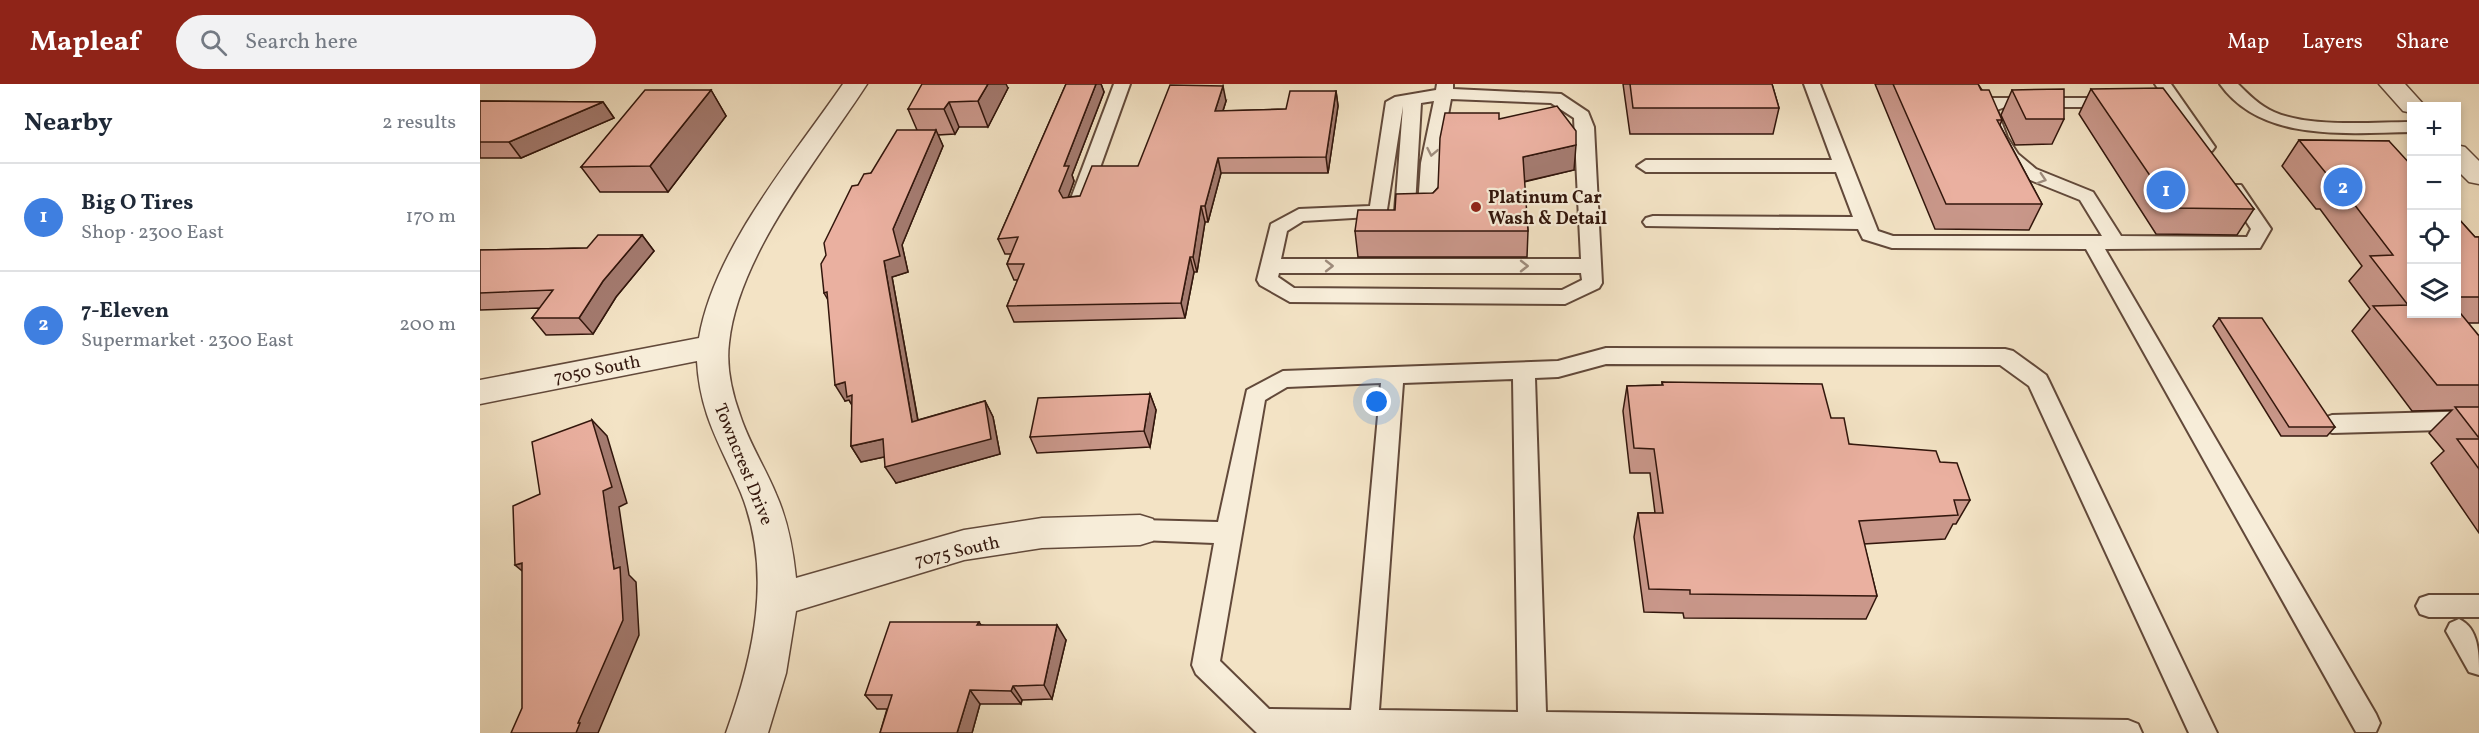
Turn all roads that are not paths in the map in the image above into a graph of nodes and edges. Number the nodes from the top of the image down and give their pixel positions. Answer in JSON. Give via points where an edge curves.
{"nodes":[{"id":1,"x":855,"y":84,"type":"edge"},
{"id":2,"x":1122,"y":84,"type":"edge"},
{"id":3,"x":1812,"y":84,"type":"edge"},
{"id":4,"x":2163,"y":84,"type":"edge"},
{"id":5,"x":2228,"y":84,"type":"edge"},
{"id":6,"x":2391,"y":84,"type":"edge"},
{"id":7,"x":1444,"y":89,"type":"edge"},
{"id":8,"x":1413,"y":98,"type":"junction"},
{"id":9,"x":2152,"y":101,"type":"edge"},
{"id":10,"x":2175,"y":101,"type":"junction"},
{"id":11,"x":2130,"y":102,"type":"edge"},
{"id":12,"x":2408,"y":102,"type":"edge"},
{"id":13,"x":2407,"y":127,"type":"edge"},
{"id":14,"x":2460,"y":156,"type":"edge"},
{"id":15,"x":1646,"y":166,"type":"dead end"},
{"id":16,"x":1845,"y":166,"type":"junction"},
{"id":17,"x":2479,"y":176,"type":"edge"},
{"id":18,"x":1076,"y":207,"type":"edge"},
{"id":19,"x":1379,"y":212,"type":"junction"},
{"id":20,"x":1405,"y":212,"type":"junction"},
{"id":21,"x":1653,"y":222,"type":"dead end"},
{"id":22,"x":1866,"y":223,"type":"junction"},
{"id":23,"x":2104,"y":243,"type":"junction"},
{"id":24,"x":1270,"y":266,"type":"junction"},
{"id":25,"x":1591,"y":266,"type":"junction"},
{"id":26,"x":713,"y":346,"type":"junction"},
{"id":27,"x":1524,"y":371,"type":"junction"},
{"id":28,"x":1393,"y":375,"type":"junction"},
{"id":29,"x":480,"y":392,"type":"edge"},
{"id":30,"x":2479,"y":420,"type":"edge"},
{"id":31,"x":2332,"y":424,"type":"edge"},
{"id":32,"x":1140,"y":530,"type":"joint"},
{"id":33,"x":1228,"y":533,"type":"junction"},
{"id":34,"x":779,"y":599,"type":"junction"},
{"id":35,"x":2429,"y":606,"type":"dead end"},
{"id":36,"x":2479,"y":606,"type":"edge"},
{"id":37,"x":2459,"y":631,"type":"dead end"},
{"id":38,"x":2479,"y":663,"type":"edge"},
{"id":39,"x":2366,"y":723,"type":"dead end"},
{"id":40,"x":1364,"y":724,"type":"junction"},
{"id":41,"x":1532,"y":725,"type":"junction"},
{"id":42,"x":747,"y":733,"type":"edge"},
{"id":43,"x":2128,"y":733,"type":"edge"},
{"id":44,"x":2203,"y":733,"type":"edge"}],
"edges":[{"from":1,"to":26,"type":"street","name":"Towncrest Drive","via":[[744,254],[722,300]]},
{"from":2,"to":18,"type":"lane"},
{"from":3,"to":16,"type":"lane"},
{"from":4,"to":10,"type":"lane"},
{"from":5,"to":13,"type":"lane","via":[[2247,103],[2270,117],[2311,124]]},
{"from":6,"to":12,"type":"street"},
{"from":7,"to":8,"type":"lane"},
{"from":7,"to":20,"type":"lane","one_way":true,"via":[[1430,163],[1427,212]]},
{"from":7,"to":25,"type":"lane","via":[[1555,98],[1582,116]]},
{"from":8,"to":19,"type":"lane","via":[[1395,102]]},
{"from":8,"to":20,"type":"lane"},
{"from":9,"to":10,"type":"lane"},
{"from":10,"to":23,"type":"lane","via":[[2261,230],[2253,243]]},
{"from":11,"to":23,"type":"lane","one_way":true,"via":[[2005,102],[1993,103],[1988,110],[2017,166],[2084,195]]},
{"from":14,"to":17,"type":"street"},
{"from":15,"to":16,"type":"lane"},
{"from":16,"to":22,"type":"lane"},
{"from":19,"to":20,"type":"lane"},
{"from":19,"to":24,"type":"lane","via":[[1299,215],[1278,228]]},
{"from":21,"to":22,"type":"lane"},
{"from":22,"to":23,"type":"lane","via":[[1870,235],[1892,242]]},
{"from":23,"to":39,"type":"lane"},
{"from":24,"to":25,"type":"lane","one_way":true},
{"from":24,"to":25,"type":"lane","via":[[1267,280],[1290,295],[1566,297],[1592,283]]},
{"from":26,"to":29,"type":"street","name":"7050 South"},
{"from":26,"to":34,"type":"street","name":"Towncrest Drive","via":[[717,398],[738,455],[759,494],[776,549]]},
{"from":27,"to":28,"type":"lane"},
{"from":27,"to":41,"type":"lane"},
{"from":27,"to":44,"type":"lane","via":[[1557,369],[1606,356],[2006,357],[2038,381]]},
{"from":28,"to":33,"type":"lane","via":[[1283,379],[1256,396]]},
{"from":28,"to":40,"type":"lane"},
{"from":30,"to":31,"type":"lane"},
{"from":32,"to":33,"type":"lane"},
{"from":32,"to":34,"type":"street","name":"7075 South","via":[[1042,533],[964,546]]},
{"from":33,"to":40,"type":"lane","via":[[1206,665],[1263,722]]},
{"from":34,"to":42,"type":"street","name":"Towncrest Drive","via":[[762,692]]},
{"from":35,"to":36,"type":"lane"},
{"from":37,"to":38,"type":"lane"},
{"from":40,"to":41,"type":"lane"},
{"from":41,"to":43,"type":"lane"}]}
